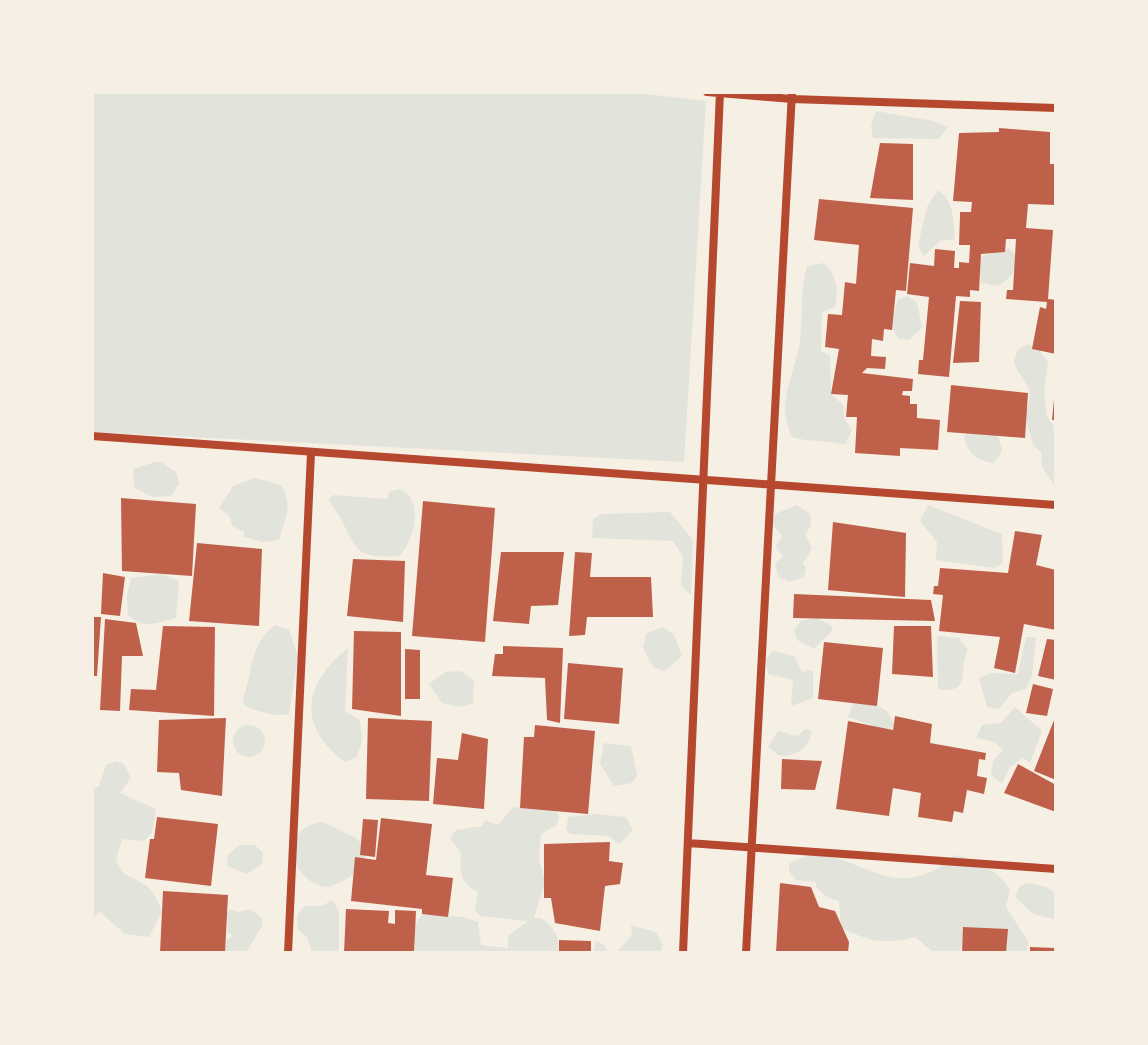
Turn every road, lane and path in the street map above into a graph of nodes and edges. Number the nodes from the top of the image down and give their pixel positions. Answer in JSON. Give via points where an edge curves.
{"nodes":[{"id":1,"x":707,"y":92,"type":"edge"},
{"id":2,"x":720,"y":92,"type":"edge"},
{"id":3,"x":792,"y":96,"type":"edge"},
{"id":4,"x":1056,"y":108,"type":"edge"},
{"id":5,"x":92,"y":436,"type":"edge"},
{"id":6,"x":311,"y":453,"type":"junction"},
{"id":7,"x":705,"y":479,"type":"junction"},
{"id":8,"x":772,"y":485,"type":"junction"},
{"id":9,"x":1056,"y":505,"type":"edge"},
{"id":10,"x":688,"y":843,"type":"junction"},
{"id":11,"x":752,"y":848,"type":"junction"},
{"id":12,"x":1056,"y":869,"type":"edge"},
{"id":13,"x":288,"y":953,"type":"edge"},
{"id":14,"x":683,"y":953,"type":"edge"},
{"id":15,"x":746,"y":953,"type":"edge"}],
"edges":[{"from":1,"to":2,"type":"street"},
{"from":2,"to":3,"type":"street"},
{"from":2,"to":7,"type":"street"},
{"from":3,"to":4,"type":"street"},
{"from":3,"to":8,"type":"street"},
{"from":5,"to":6,"type":"street"},
{"from":6,"to":7,"type":"street"},
{"from":6,"to":13,"type":"street"},
{"from":7,"to":8,"type":"street"},
{"from":7,"to":10,"type":"street"},
{"from":8,"to":9,"type":"street"},
{"from":8,"to":11,"type":"street"},
{"from":10,"to":11,"type":"street"},
{"from":10,"to":14,"type":"street"},
{"from":11,"to":12,"type":"street"},
{"from":11,"to":15,"type":"street"}]}
